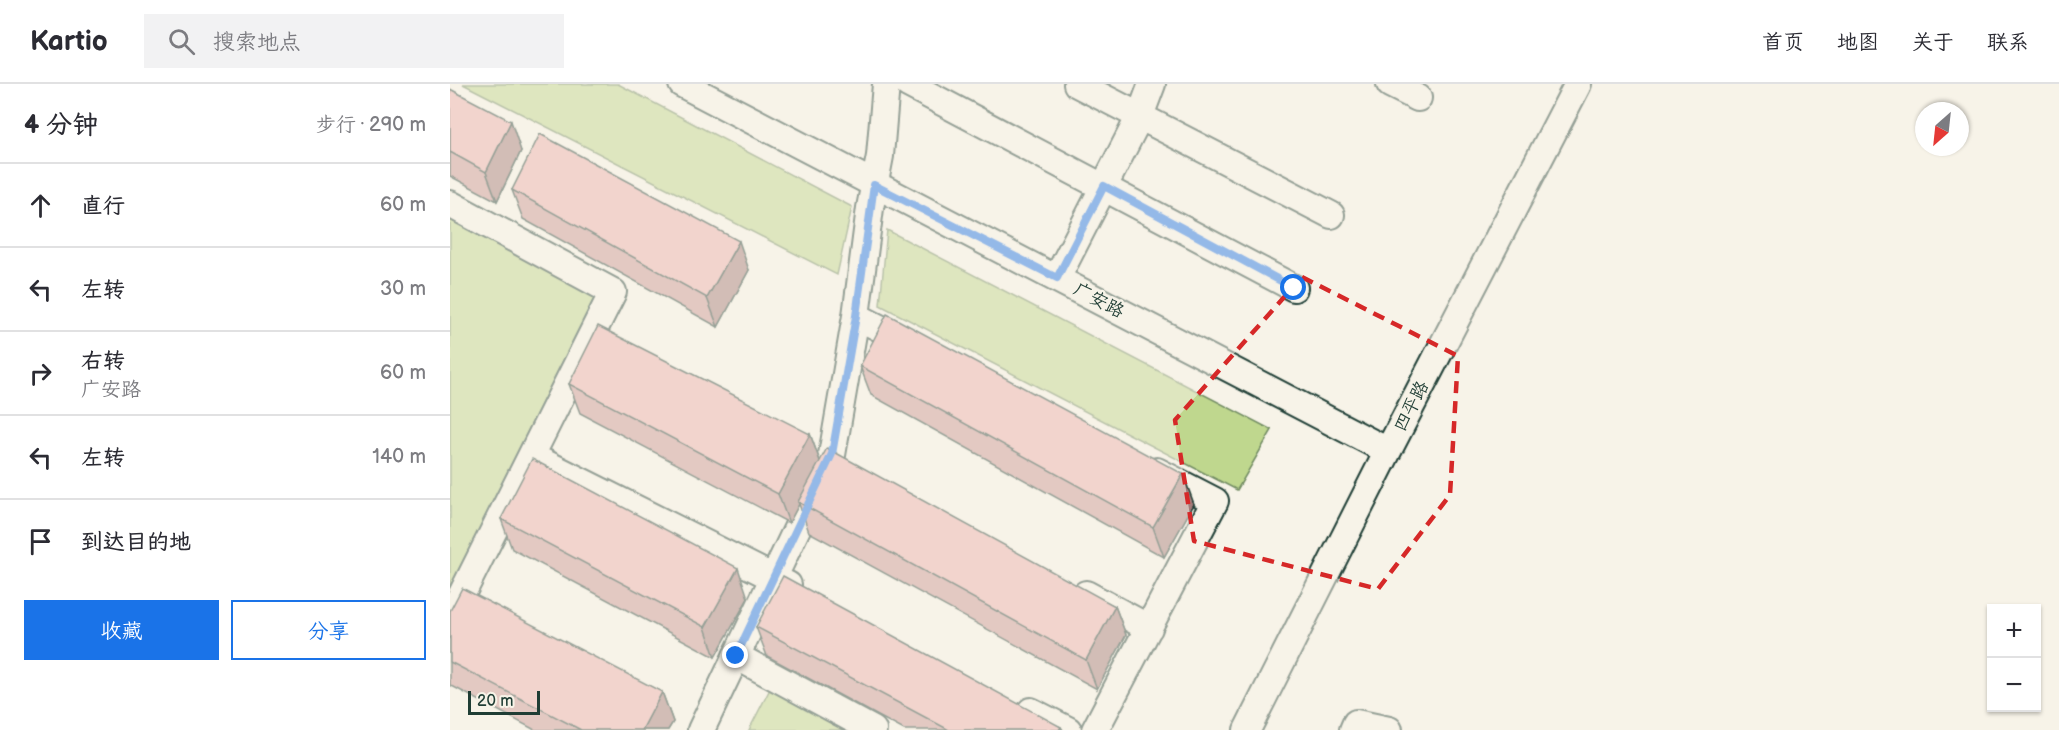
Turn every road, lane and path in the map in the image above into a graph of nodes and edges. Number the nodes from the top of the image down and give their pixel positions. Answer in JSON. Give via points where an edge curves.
{"nodes":[{"id":1,"x":682,"y":84,"type":"edge"},
{"id":2,"x":886,"y":84,"type":"edge"},
{"id":3,"x":908,"y":84,"type":"edge"},
{"id":4,"x":1077,"y":84,"type":"edge"},
{"id":5,"x":1152,"y":84,"type":"edge"},
{"id":6,"x":1390,"y":84,"type":"edge"},
{"id":7,"x":1578,"y":84,"type":"edge"},
{"id":8,"x":1418,"y":98,"type":"dead end"},
{"id":9,"x":1140,"y":117,"type":"junction"},
{"id":10,"x":874,"y":185,"type":"junction"},
{"id":11,"x":1104,"y":186,"type":"junction"},
{"id":12,"x":450,"y":204,"type":"edge"},
{"id":13,"x":1331,"y":214,"type":"dead end"},
{"id":14,"x":1057,"y":278,"type":"junction"},
{"id":15,"x":1294,"y":288,"type":"dead end"},
{"id":16,"x":856,"y":316,"type":"junction"},
{"id":17,"x":930,"y":354,"type":"edge"},
{"id":18,"x":1388,"y":451,"type":"junction"},
{"id":19,"x":531,"y":456,"type":"junction"},
{"id":20,"x":1141,"y":463,"type":"edge"},
{"id":21,"x":773,"y":578,"type":"junction"},
{"id":22,"x":1067,"y":583,"type":"edge"},
{"id":23,"x":805,"y":594,"type":"edge"},
{"id":24,"x":450,"y":618,"type":"edge"},
{"id":25,"x":1149,"y":628,"type":"junction"},
{"id":26,"x":736,"y":656,"type":"junction"},
{"id":27,"x":1015,"y":703,"type":"edge"},
{"id":28,"x":700,"y":730,"type":"edge"},
{"id":29,"x":873,"y":730,"type":"edge"},
{"id":30,"x":1068,"y":730,"type":"edge"},
{"id":31,"x":1095,"y":730,"type":"edge"},
{"id":32,"x":1247,"y":730,"type":"edge"},
{"id":33,"x":1353,"y":730,"type":"edge"},
{"id":34,"x":1389,"y":730,"type":"edge"}],
"edges":[{"from":1,"to":10,"type":"street","name":"广安路"},
{"from":2,"to":10,"type":"street"},
{"from":3,"to":11,"type":"street"},
{"from":4,"to":9,"type":"street"},
{"from":5,"to":9,"type":"street"},
{"from":6,"to":8,"type":"street"},
{"from":7,"to":18,"type":"street","name":"四平路"},
{"from":9,"to":11,"type":"street"},
{"from":9,"to":13,"type":"street"},
{"from":10,"to":14,"type":"street","name":"广安路"},
{"from":10,"to":16,"type":"street"},
{"from":11,"to":14,"type":"street"},
{"from":11,"to":15,"type":"street"},
{"from":12,"to":19,"type":"street","via":[[613,292]]},
{"from":14,"to":18,"type":"street","name":"广安路"},
{"from":16,"to":17,"type":"street"},
{"from":16,"to":21,"type":"street","via":[[842,460]]},
{"from":18,"to":32,"type":"street","name":"四平路"},
{"from":19,"to":21,"type":"street"},
{"from":19,"to":24,"type":"street"},
{"from":20,"to":25,"type":"street","via":[[1215,501]]},
{"from":21,"to":23,"type":"street"},
{"from":21,"to":26,"type":"street"},
{"from":22,"to":25,"type":"street"},
{"from":25,"to":31,"type":"street"},
{"from":26,"to":28,"type":"street"},
{"from":26,"to":29,"type":"street"},
{"from":27,"to":30,"type":"street"},
{"from":33,"to":34,"type":"street","via":[[1356,723]]}]}
